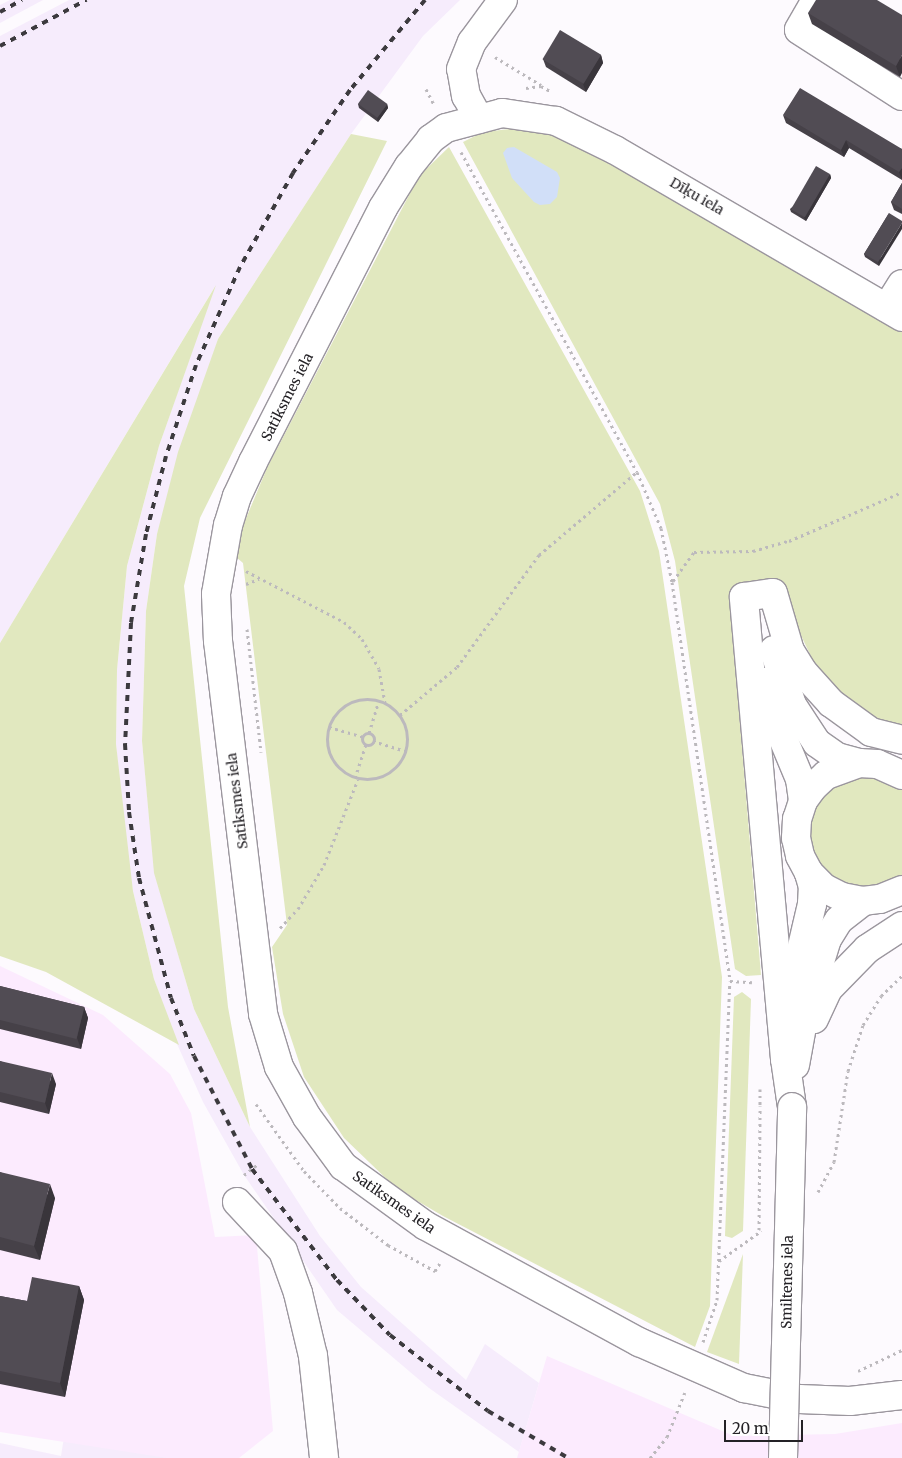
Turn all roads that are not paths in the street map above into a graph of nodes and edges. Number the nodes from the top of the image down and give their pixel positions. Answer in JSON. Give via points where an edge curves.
{"nodes":[{"id":1,"x":503,"y":0,"type":"edge"},
{"id":2,"x":816,"y":0,"type":"edge"},
{"id":3,"x":902,"y":96,"type":"edge"},
{"id":4,"x":479,"y":119,"type":"junction"},
{"id":5,"x":902,"y":284,"type":"edge"},
{"id":6,"x":895,"y":312,"type":"edge"},
{"id":7,"x":757,"y":596,"type":"junction"},
{"id":8,"x":902,"y":740,"type":"edge"},
{"id":9,"x":859,"y":763,"type":"junction"},
{"id":10,"x":902,"y":775,"type":"edge"},
{"id":11,"x":803,"y":801,"type":"junction"},
{"id":12,"x":809,"y":873,"type":"junction"},
{"id":13,"x":902,"y":890,"type":"edge"},
{"id":14,"x":863,"y":901,"type":"junction"},
{"id":15,"x":902,"y":926,"type":"edge"},
{"id":16,"x":791,"y":1056,"type":"junction"},
{"id":17,"x":237,"y":1202,"type":"dead end"},
{"id":18,"x":902,"y":1395,"type":"edge"},
{"id":19,"x":324,"y":1458,"type":"edge"},
{"id":20,"x":783,"y":1458,"type":"edge"}],
"edges":[{"from":1,"to":4,"type":"street","via":[[472,42],[461,69],[466,96]]},
{"from":2,"to":3,"type":"street","via":[[794,38],[893,88]]},
{"from":4,"to":6,"type":"street","name":"Dīķu iela","via":[[502,113],[524,114],[556,121],[586,134]]},
{"from":4,"to":18,"type":"street","name":"Satiksmes iela","via":[[446,128],[431,139],[409,166],[384,208],[253,462],[228,525],[216,594],[218,640],[263,1014],[279,1067],[307,1117],[343,1166],[377,1194],[426,1226],[639,1342],[744,1388],[799,1400],[850,1401]]},
{"from":5,"to":6,"type":"street"},
{"from":7,"to":8,"type":"street","via":[[773,593],[790,651],[803,672],[831,703],[871,732]]},
{"from":7,"to":9,"type":"street","via":[[792,705],[817,743],[837,757]]},
{"from":7,"to":11,"type":"street","via":[[769,705],[795,762]]},
{"from":7,"to":16,"type":"street","via":[[744,597]]},
{"from":9,"to":10,"type":"street","name":"Smiltenes iela","via":[[877,764]]},
{"from":9,"to":11,"type":"street","name":"Smiltenes iela","via":[[826,775]]},
{"from":11,"to":12,"type":"street","name":"Smiltenes iela","via":[[797,819],[796,838],[800,856]]},
{"from":12,"to":14,"type":"street","name":"Smiltenes iela","via":[[824,888],[842,898]]},
{"from":12,"to":16,"type":"street","name":"Smiltenes iela","via":[[813,886],[812,904],[791,989]]},
{"from":13,"to":14,"type":"street","name":"Smiltenes iela","via":[[880,900]]},
{"from":14,"to":16,"type":"street","name":"Smiltenes iela","via":[[839,920],[827,939],[812,978]]},
{"from":15,"to":16,"type":"street","name":"Smiltenes iela","via":[[867,949],[828,989]]},
{"from":16,"to":20,"type":"street","name":"Smiltenes iela","bridge":true},
{"from":17,"to":19,"type":"street","via":[[283,1251],[298,1293],[313,1356]]}]}
